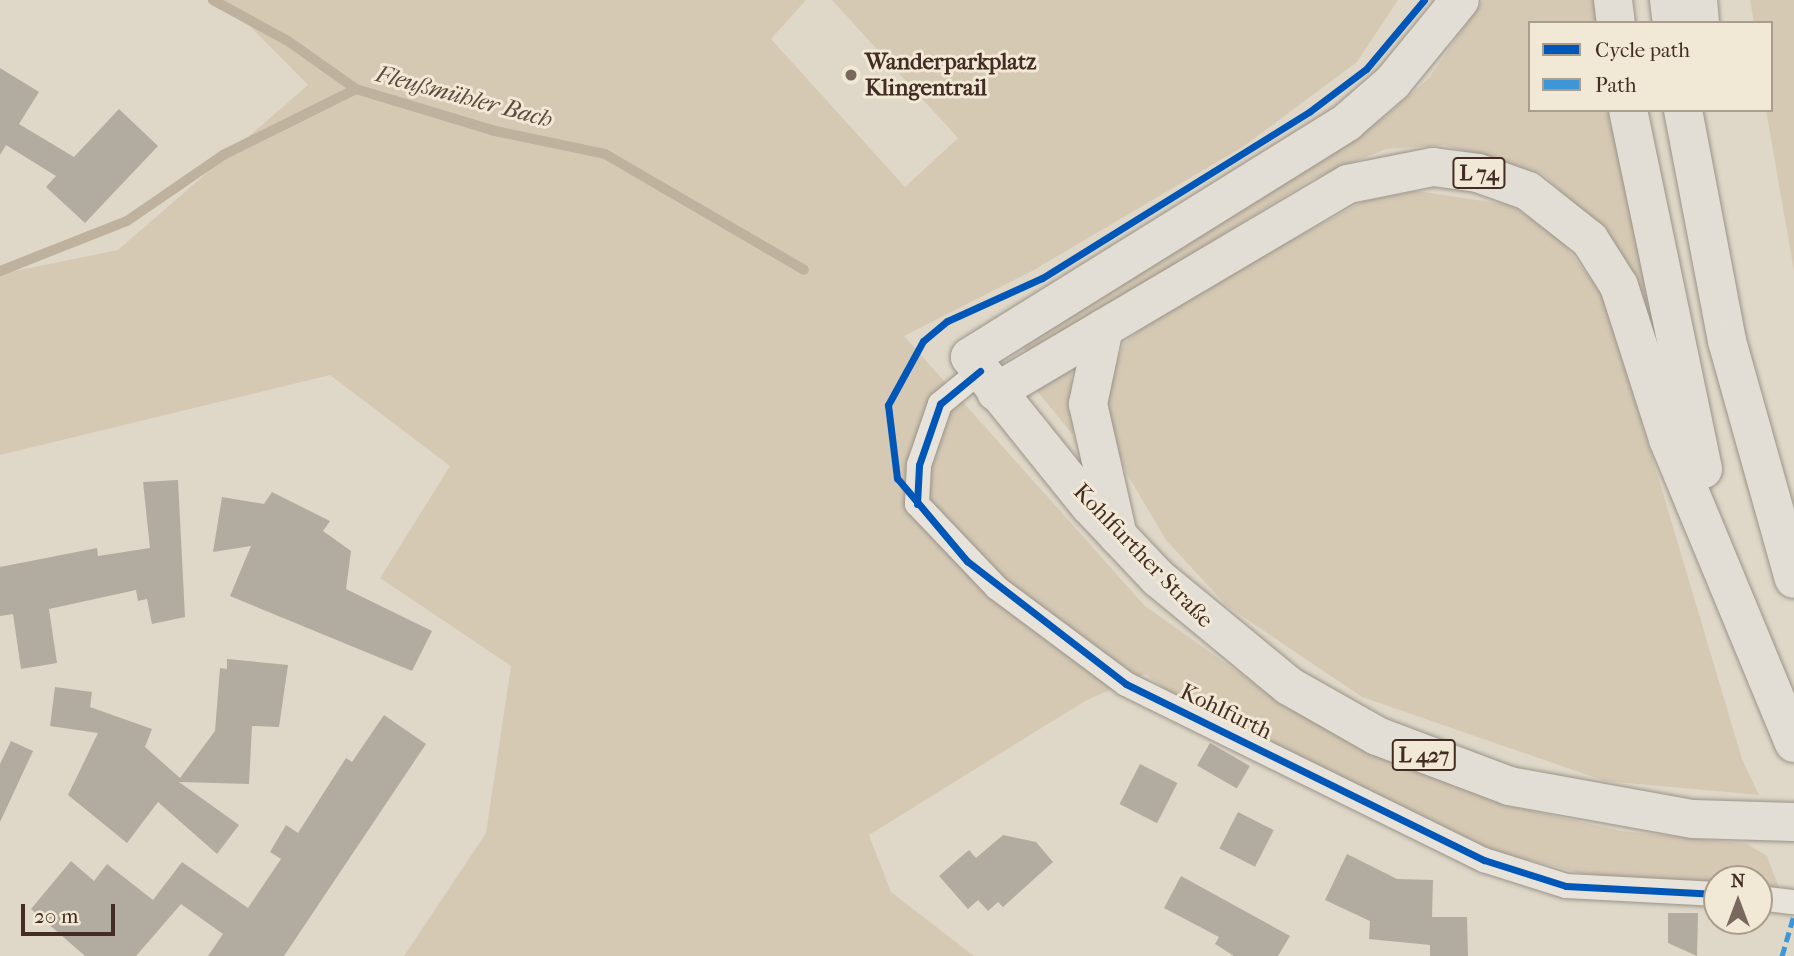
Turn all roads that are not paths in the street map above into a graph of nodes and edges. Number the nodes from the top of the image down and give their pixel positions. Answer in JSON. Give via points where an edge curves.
{"nodes":[{"id":1,"x":1460,"y":0,"type":"edge"},
{"id":2,"x":1613,"y":0,"type":"edge"},
{"id":3,"x":1669,"y":0,"type":"edge"},
{"id":4,"x":1698,"y":0,"type":"edge"},
{"id":5,"x":1616,"y":21,"type":"edge"},
{"id":6,"x":1672,"y":21,"type":"edge"},
{"id":7,"x":1700,"y":21,"type":"edge"},
{"id":8,"x":1629,"y":112,"type":"edge"},
{"id":9,"x":1684,"y":113,"type":"edge"},
{"id":10,"x":1104,"y":328,"type":"junction"},
{"id":11,"x":982,"y":373,"type":"junction"},
{"id":12,"x":1118,"y":537,"type":"junction"},
{"id":13,"x":1794,"y":579,"type":"edge"},
{"id":14,"x":1744,"y":619,"type":"junction"},
{"id":15,"x":1794,"y":743,"type":"edge"},
{"id":16,"x":1794,"y":822,"type":"edge"},
{"id":17,"x":1703,"y":893,"type":"edge"},
{"id":18,"x":1773,"y":900,"type":"edge"},
{"id":19,"x":1794,"y":902,"type":"edge"}],
"edges":[{"from":1,"to":11,"type":"main road","via":[[1392,83],[1326,137]]},
{"from":2,"to":5,"type":"main road"},
{"from":3,"to":6,"type":"main road"},
{"from":4,"to":7,"type":"main road"},
{"from":8,"to":14,"type":"main road","number":"L 74","via":[[1674,348]]},
{"from":9,"to":13,"type":"main road","via":[[1727,341]]},
{"from":10,"to":11,"type":"main road","number":"L 74"},
{"from":10,"to":12,"type":"main road","via":[[1090,376],[1090,433]]},
{"from":10,"to":14,"type":"main road","number":"L 74","via":[[1316,199],[1383,173],[1457,169],[1528,191],[1590,240],[1619,286],[1668,439]]},
{"from":11,"to":12,"type":"main road","name":"Kohlfurther Straße","number":"L 427"},
{"from":11,"to":17,"type":"street","name":"Kohlfurth","via":[[940,404],[919,465],[917,504],[997,588],[1126,684],[1483,860],[1566,886]]},
{"from":12,"to":16,"type":"main road","name":"Kohlfurther Straße","number":"L 427","via":[[1250,657],[1289,686],[1412,751],[1509,786],[1575,801],[1693,819]]},
{"from":14,"to":15,"type":"main road","number":"L 74"},
{"from":18,"to":19,"type":"street"}]}
